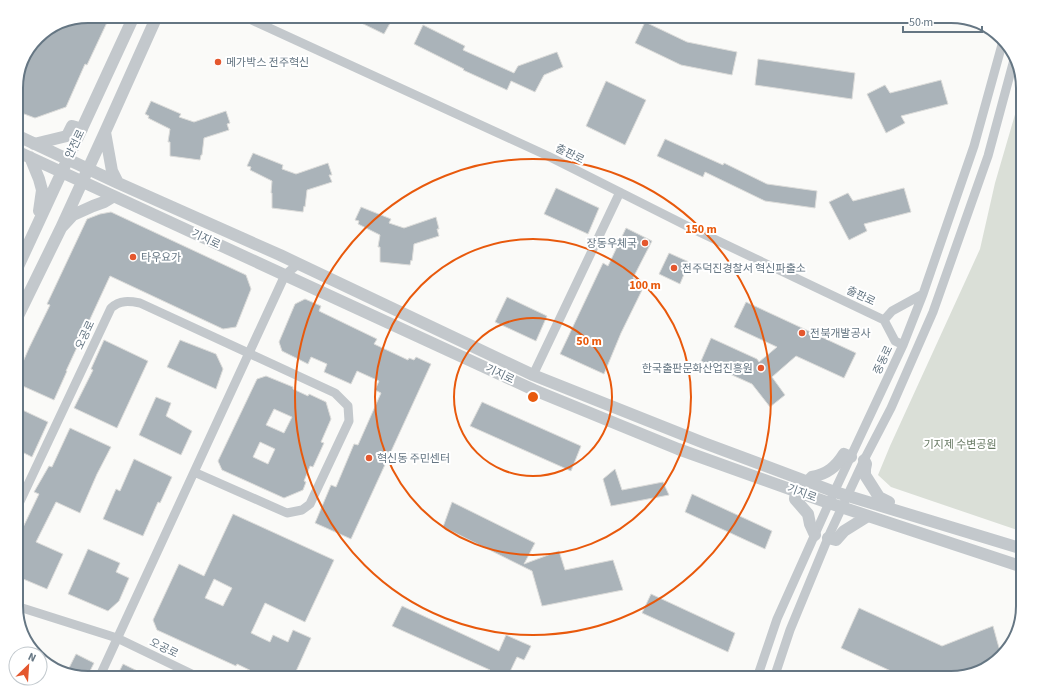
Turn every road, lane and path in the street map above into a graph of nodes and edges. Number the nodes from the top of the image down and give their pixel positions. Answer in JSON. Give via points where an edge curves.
{"nodes":[{"id":1,"x":131,"y":23,"type":"edge"},
{"id":2,"x":154,"y":23,"type":"edge"},
{"id":3,"x":258,"y":23,"type":"edge"},
{"id":4,"x":1001,"y":46,"type":"edge"},
{"id":5,"x":1013,"y":68,"type":"edge"},
{"id":6,"x":82,"y":129,"type":"junction"},
{"id":7,"x":105,"y":132,"type":"junction"},
{"id":8,"x":23,"y":138,"type":"edge"},
{"id":9,"x":34,"y":144,"type":"junction"},
{"id":10,"x":23,"y":154,"type":"edge"},
{"id":11,"x":30,"y":157,"type":"junction"},
{"id":12,"x":67,"y":160,"type":"junction"},
{"id":13,"x":88,"y":169,"type":"junction"},
{"id":14,"x":62,"y":172,"type":"junction"},
{"id":15,"x":83,"y":182,"type":"junction"},
{"id":16,"x":118,"y":183,"type":"junction"},
{"id":17,"x":620,"y":192,"type":"junction"},
{"id":18,"x":114,"y":196,"type":"junction"},
{"id":19,"x":38,"y":222,"type":"junction"},
{"id":20,"x":61,"y":228,"type":"junction"},
{"id":21,"x":23,"y":255,"type":"edge"},
{"id":22,"x":298,"y":264,"type":"junction"},
{"id":23,"x":285,"y":275,"type":"junction"},
{"id":24,"x":923,"y":294,"type":"junction"},
{"id":25,"x":23,"y":306,"type":"edge"},
{"id":26,"x":884,"y":320,"type":"junction"},
{"id":27,"x":903,"y":345,"type":"junction"},
{"id":28,"x":249,"y":353,"type":"junction"},
{"id":29,"x":533,"y":375,"type":"junction"},
{"id":30,"x":851,"y":457,"type":"junction"},
{"id":31,"x":864,"y":460,"type":"junction"},
{"id":32,"x":194,"y":472,"type":"junction"},
{"id":33,"x":808,"y":481,"type":"junction"},
{"id":34,"x":796,"y":491,"type":"junction"},
{"id":35,"x":835,"y":492,"type":"junction"},
{"id":36,"x":23,"y":495,"type":"edge"},
{"id":37,"x":848,"y":495,"type":"junction"},
{"id":38,"x":829,"y":503,"type":"junction"},
{"id":39,"x":842,"y":507,"type":"junction"},
{"id":40,"x":887,"y":507,"type":"junction"},
{"id":41,"x":868,"y":516,"type":"junction"},
{"id":42,"x":815,"y":535,"type":"junction"},
{"id":43,"x":828,"y":538,"type":"junction"},
{"id":44,"x":1016,"y":547,"type":"edge"},
{"id":45,"x":1016,"y":565,"type":"edge"},
{"id":46,"x":23,"y":608,"type":"edge"},
{"id":47,"x":117,"y":638,"type":"junction"},
{"id":48,"x":102,"y":671,"type":"edge"},
{"id":49,"x":185,"y":671,"type":"edge"},
{"id":50,"x":759,"y":671,"type":"edge"},
{"id":51,"x":776,"y":671,"type":"edge"}],
"edges":[{"from":1,"to":6,"type":"street","name":"안전로"},
{"from":2,"to":7,"type":"street","name":"안전로"},
{"from":3,"to":17,"type":"street","name":"출판로"},
{"from":4,"to":24,"type":"street","name":"중동로","via":[[974,146]]},
{"from":5,"to":31,"type":"street","via":[[988,156],[933,312],[891,408]]},
{"from":6,"to":9,"type":"street","via":[[72,126],[66,136]]},
{"from":6,"to":12,"type":"street","name":"안전로"},
{"from":7,"to":13,"type":"street","name":"안전로"},
{"from":7,"to":16,"type":"street","via":[[112,171]]},
{"from":8,"to":9,"type":"street","name":"기지로"},
{"from":9,"to":12,"type":"street","name":"기지로"},
{"from":10,"to":11,"type":"street","name":"기지로"},
{"from":11,"to":14,"type":"street","name":"기지로"},
{"from":11,"to":19,"type":"street","via":[[42,190]]},
{"from":12,"to":13,"type":"street","name":"기지로"},
{"from":12,"to":14,"type":"street","name":"안전로"},
{"from":13,"to":15,"type":"street","name":"안전로"},
{"from":13,"to":16,"type":"street","name":"기지로"},
{"from":14,"to":15,"type":"street","name":"기지로"},
{"from":14,"to":19,"type":"street","name":"안전로"},
{"from":15,"to":18,"type":"street","name":"기지로"},
{"from":15,"to":20,"type":"street","name":"안전로"},
{"from":16,"to":22,"type":"street","name":"기지로"},
{"from":17,"to":26,"type":"street","name":"출판로"},
{"from":17,"to":29,"type":"street"},
{"from":18,"to":20,"type":"street","via":[[73,215]]},
{"from":18,"to":23,"type":"street","name":"기지로"},
{"from":19,"to":21,"type":"street","name":"안전로"},
{"from":20,"to":25,"type":"street","name":"안전로"},
{"from":22,"to":23,"type":"street"},
{"from":22,"to":29,"type":"street","name":"기지로"},
{"from":23,"to":28,"type":"street"},
{"from":23,"to":34,"type":"street","name":"기지로","via":[[534,390],[678,449]]},
{"from":24,"to":26,"type":"street","name":"출판로","via":[[892,311]]},
{"from":24,"to":27,"type":"street","name":"중동로"},
{"from":26,"to":27,"type":"street","name":"출판로","via":[[895,341]]},
{"from":27,"to":30,"type":"street","name":"중동로"},
{"from":28,"to":32,"type":"street"},
{"from":28,"to":32,"type":"street","name":"오공로","via":[[336,392],[348,406],[349,421],[310,504],[302,510],[287,513]]},
{"from":28,"to":36,"type":"street","name":"오공로","via":[[140,303],[126,301],[115,305],[111,308]]},
{"from":29,"to":33,"type":"street","name":"기지로"},
{"from":30,"to":33,"type":"street","via":[[844,454],[828,472],[812,476]]},
{"from":30,"to":35,"type":"street","name":"중동로"},
{"from":31,"to":37,"type":"street"},
{"from":31,"to":40,"type":"street","via":[[865,476],[879,497],[888,502]]},
{"from":32,"to":47,"type":"street"},
{"from":33,"to":35,"type":"street","name":"기지로"},
{"from":34,"to":38,"type":"street","name":"기지로"},
{"from":34,"to":42,"type":"street","via":[[795,498],[808,514]]},
{"from":35,"to":37,"type":"street","name":"기지로"},
{"from":35,"to":38,"type":"street","name":"중동로"},
{"from":37,"to":39,"type":"street"},
{"from":37,"to":40,"type":"street","name":"기지로"},
{"from":38,"to":39,"type":"street","name":"기지로"},
{"from":38,"to":42,"type":"street","name":"중동로"},
{"from":39,"to":41,"type":"street","name":"기지로"},
{"from":39,"to":43,"type":"street"},
{"from":40,"to":44,"type":"street","name":"기지로"},
{"from":41,"to":43,"type":"street","via":[[844,531],[836,540]]},
{"from":41,"to":45,"type":"street","name":"기지로"},
{"from":42,"to":50,"type":"street","name":"중동로","via":[[777,619]]},
{"from":43,"to":51,"type":"street","via":[[790,630]]},
{"from":46,"to":47,"type":"street","name":"오공로"},
{"from":47,"to":48,"type":"street"},
{"from":47,"to":49,"type":"street","name":"오공로"}]}
